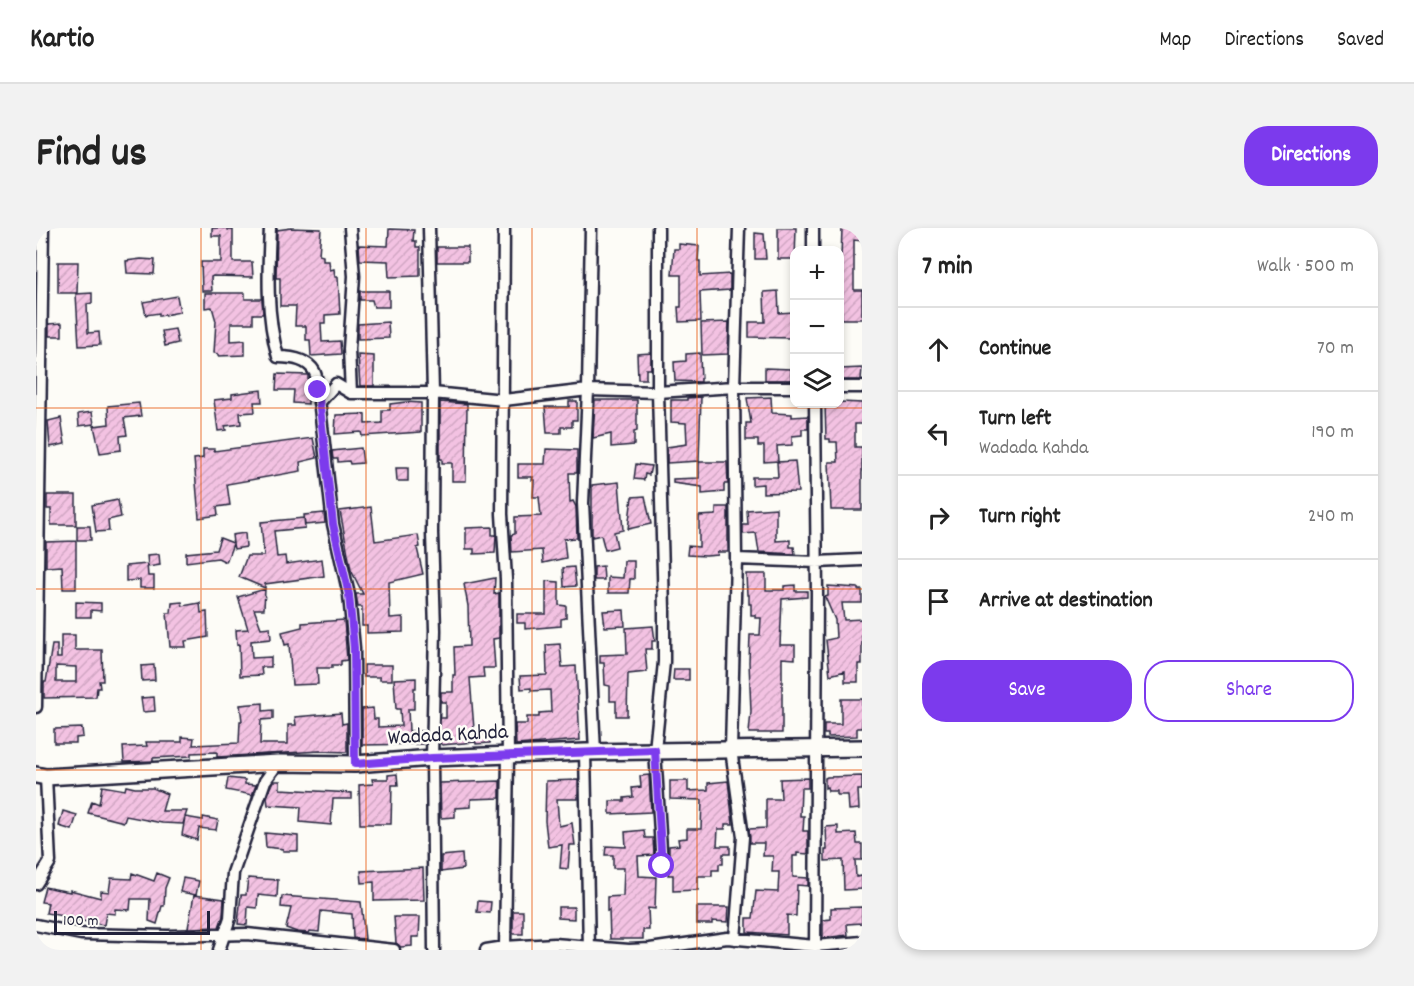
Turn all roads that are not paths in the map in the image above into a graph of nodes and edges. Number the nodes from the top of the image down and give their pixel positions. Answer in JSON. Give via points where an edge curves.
{"nodes":[{"id":1,"x":43,"y":228,"type":"edge"},
{"id":2,"x":270,"y":228,"type":"edge"},
{"id":3,"x":350,"y":228,"type":"edge"},
{"id":4,"x":429,"y":228,"type":"edge"},
{"id":5,"x":504,"y":228,"type":"edge"},
{"id":6,"x":591,"y":228,"type":"edge"},
{"id":7,"x":658,"y":228,"type":"edge"},
{"id":8,"x":739,"y":228,"type":"edge"},
{"id":9,"x":813,"y":228,"type":"edge"},
{"id":10,"x":813,"y":246,"type":"edge"},
{"id":11,"x":734,"y":387,"type":"junction"},
{"id":12,"x":790,"y":387,"type":"edge"},
{"id":13,"x":844,"y":387,"type":"edge"},
{"id":14,"x":862,"y":387,"type":"edge"},
{"id":15,"x":588,"y":390,"type":"junction"},
{"id":16,"x":658,"y":392,"type":"junction"},
{"id":17,"x":351,"y":393,"type":"junction"},
{"id":18,"x":433,"y":393,"type":"junction"},
{"id":19,"x":504,"y":400,"type":"junction"},
{"id":20,"x":319,"y":403,"type":"junction"},
{"id":21,"x":815,"y":408,"type":"edge"},
{"id":22,"x":736,"y":559,"type":"junction"},
{"id":23,"x":862,"y":560,"type":"edge"},
{"id":24,"x":817,"y":562,"type":"junction"},
{"id":25,"x":36,"y":707,"type":"edge"},
{"id":26,"x":862,"y":748,"type":"edge"},
{"id":27,"x":731,"y":749,"type":"junction"},
{"id":28,"x":655,"y":750,"type":"junction"},
{"id":29,"x":815,"y":750,"type":"junction"},
{"id":30,"x":590,"y":752,"type":"junction"},
{"id":31,"x":508,"y":756,"type":"junction"},
{"id":32,"x":432,"y":758,"type":"junction"},
{"id":33,"x":278,"y":763,"type":"junction"},
{"id":34,"x":355,"y":764,"type":"junction"},
{"id":35,"x":41,"y":776,"type":"edge"},
{"id":36,"x":662,"y":866,"type":"dead end"},
{"id":37,"x":36,"y":884,"type":"edge"},
{"id":38,"x":36,"y":925,"type":"edge"},
{"id":39,"x":224,"y":935,"type":"junction"},
{"id":40,"x":862,"y":942,"type":"edge"},
{"id":41,"x":739,"y":943,"type":"edge"},
{"id":42,"x":505,"y":948,"type":"edge"},
{"id":43,"x":815,"y":948,"type":"edge"},
{"id":44,"x":590,"y":949,"type":"edge"},
{"id":45,"x":667,"y":949,"type":"edge"},
{"id":46,"x":219,"y":950,"type":"edge"},
{"id":47,"x":394,"y":950,"type":"edge"},
{"id":48,"x":434,"y":950,"type":"edge"},
{"id":49,"x":486,"y":950,"type":"edge"}],
"edges":[{"from":1,"to":25,"type":"street"},
{"from":2,"to":20,"type":"street","via":[[272,336],[278,357],[304,362],[314,371]]},
{"from":3,"to":17,"type":"street","via":[[354,276]]},
{"from":4,"to":18,"type":"street"},
{"from":5,"to":19,"type":"street"},
{"from":6,"to":15,"type":"street"},
{"from":7,"to":16,"type":"street"},
{"from":8,"to":11,"type":"street"},
{"from":9,"to":10,"type":"street"},
{"from":11,"to":12,"type":"street"},
{"from":11,"to":16,"type":"street"},
{"from":11,"to":22,"type":"street"},
{"from":13,"to":14,"type":"street"},
{"from":15,"to":16,"type":"street"},
{"from":15,"to":19,"type":"street"},
{"from":15,"to":30,"type":"street","via":[[583,503]]},
{"from":16,"to":28,"type":"street","via":[[664,662]]},
{"from":17,"to":18,"type":"street"},
{"from":17,"to":20,"type":"street","via":[[336,384]]},
{"from":18,"to":19,"type":"street"},
{"from":18,"to":32,"type":"street"},
{"from":19,"to":31,"type":"street","via":[[502,514]]},
{"from":20,"to":34,"type":"street","via":[[333,524],[349,595],[354,648]]},
{"from":21,"to":24,"type":"street"},
{"from":22,"to":24,"type":"street"},
{"from":22,"to":27,"type":"street"},
{"from":23,"to":24,"type":"street"},
{"from":24,"to":29,"type":"street"},
{"from":26,"to":29,"type":"main road","name":"Wadada Kahda"},
{"from":27,"to":28,"type":"main road","name":"Wadada Kahda"},
{"from":27,"to":29,"type":"main road","name":"Wadada Kahda"},
{"from":27,"to":41,"type":"street","via":[[743,837]]},
{"from":28,"to":30,"type":"main road","name":"Wadada Kahda"},
{"from":28,"to":36,"type":"street"},
{"from":29,"to":43,"type":"street"},
{"from":30,"to":31,"type":"main road","name":"Wadada Kahda"},
{"from":30,"to":44,"type":"street"},
{"from":31,"to":32,"type":"main road","name":"Wadada Kahda"},
{"from":31,"to":42,"type":"street"},
{"from":32,"to":34,"type":"main road","name":"Wadada Kahda"},
{"from":32,"to":48,"type":"street"},
{"from":33,"to":34,"type":"main road","name":"Wadada Kahda"},
{"from":33,"to":35,"type":"main road","name":"Wadada Kahda"},
{"from":33,"to":39,"type":"street","via":[[265,781],[233,873],[230,918]]},
{"from":35,"to":37,"type":"street","via":[[50,862]]},
{"from":38,"to":39,"type":"street","via":[[81,934]]},
{"from":39,"to":46,"type":"street"},
{"from":39,"to":47,"type":"street","via":[[247,934]]},
{"from":40,"to":43,"type":"street"},
{"from":41,"to":43,"type":"street"},
{"from":41,"to":45,"type":"street","via":[[716,938]]},
{"from":42,"to":44,"type":"street","via":[[554,944]]},
{"from":42,"to":49,"type":"street"},
{"from":44,"to":45,"type":"street"}]}
